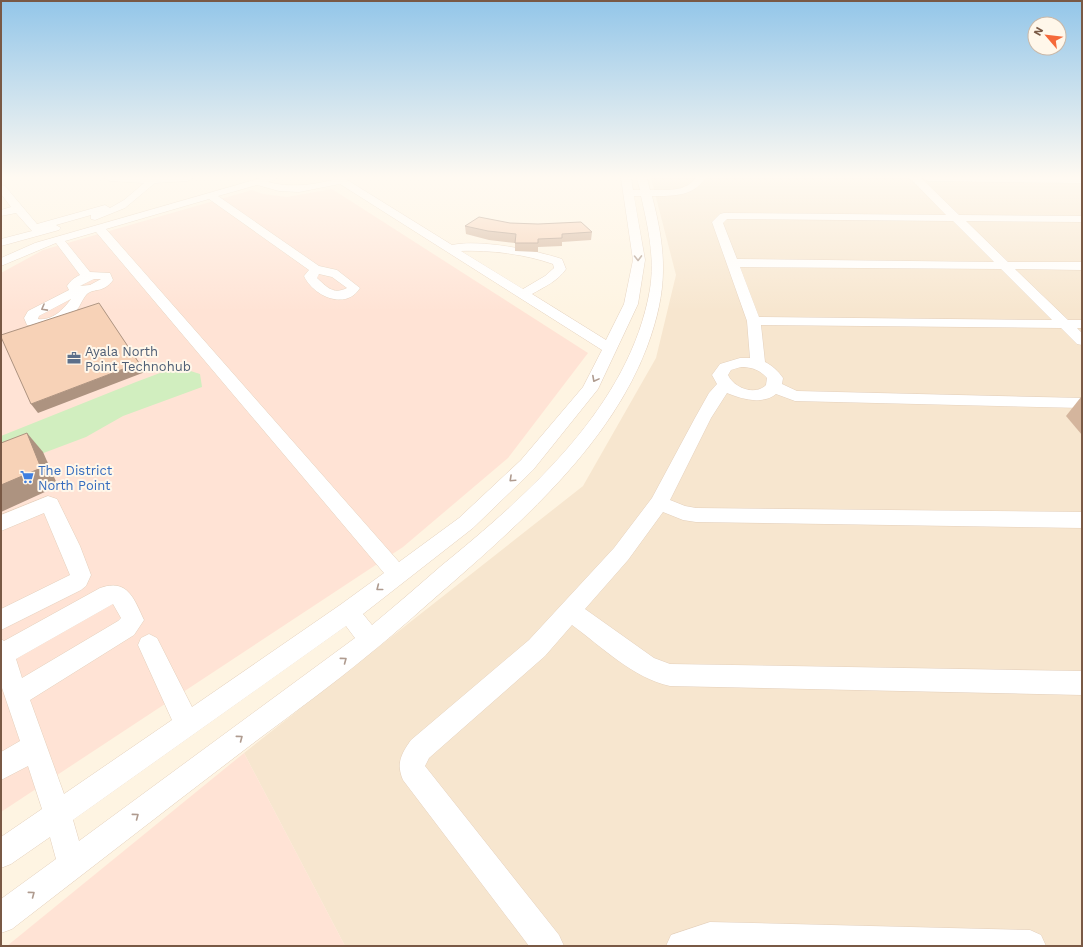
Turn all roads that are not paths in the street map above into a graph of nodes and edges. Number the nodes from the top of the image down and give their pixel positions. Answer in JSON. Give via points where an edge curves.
{"nodes":[{"id":1,"x":29,"y":222,"type":"edge"},
{"id":2,"x":62,"y":222,"type":"edge"},
{"id":3,"x":68,"y":222,"type":"edge"},
{"id":4,"x":119,"y":222,"type":"edge"},
{"id":5,"x":248,"y":222,"type":"edge"},
{"id":6,"x":408,"y":222,"type":"edge"},
{"id":7,"x":637,"y":222,"type":"edge"},
{"id":8,"x":653,"y":222,"type":"edge"},
{"id":9,"x":717,"y":222,"type":"edge"},
{"id":10,"x":959,"y":222,"type":"edge"},
{"id":11,"x":34,"y":228,"type":"junction"},
{"id":12,"x":99,"y":228,"type":"junction"},
{"id":13,"x":1,"y":237,"type":"edge"},
{"id":14,"x":58,"y":239,"type":"junction"},
{"id":15,"x":1,"y":243,"type":"edge"},
{"id":16,"x":451,"y":249,"type":"junction"},
{"id":17,"x":1,"y":262,"type":"edge"},
{"id":18,"x":731,"y":263,"type":"junction"},
{"id":19,"x":1003,"y":265,"type":"junction"},
{"id":20,"x":1082,"y":266,"type":"edge"},
{"id":21,"x":316,"y":270,"type":"dead end"},
{"id":22,"x":87,"y":276,"type":"junction"},
{"id":23,"x":635,"y":286,"type":"junction"},
{"id":24,"x":656,"y":289,"type":"junction"},
{"id":25,"x":523,"y":294,"type":"junction"},
{"id":26,"x":754,"y":321,"type":"junction"},
{"id":27,"x":1064,"y":324,"type":"junction"},
{"id":28,"x":1082,"y":324,"type":"edge"},
{"id":29,"x":1082,"y":342,"type":"edge"},
{"id":30,"x":610,"y":349,"type":"junction"},
{"id":31,"x":758,"y":364,"type":"junction"},
{"id":32,"x":725,"y":385,"type":"junction"},
{"id":33,"x":774,"y":387,"type":"junction"},
{"id":34,"x":1082,"y":403,"type":"edge"},
{"id":35,"x":659,"y":503,"type":"junction"},
{"id":36,"x":1082,"y":520,"type":"edge"},
{"id":37,"x":1,"y":523,"type":"edge"},
{"id":38,"x":397,"y":574,"type":"junction"},
{"id":39,"x":570,"y":611,"type":"junction"},
{"id":40,"x":348,"y":612,"type":"junction"},
{"id":41,"x":1,"y":620,"type":"edge"},
{"id":42,"x":370,"y":640,"type":"junction"},
{"id":43,"x":149,"y":645,"type":"dead end"},
{"id":44,"x":2,"y":652,"type":"edge"},
{"id":45,"x":1082,"y":683,"type":"edge"},
{"id":46,"x":16,"y":695,"type":"junction"},
{"id":47,"x":187,"y":724,"type":"junction"},
{"id":48,"x":34,"y":746,"type":"junction"},
{"id":49,"x":1,"y":767,"type":"edge"},
{"id":50,"x":58,"y":816,"type":"junction"},
{"id":51,"x":1,"y":854,"type":"edge"},
{"id":52,"x":72,"y":865,"type":"junction"},
{"id":53,"x":1,"y":918,"type":"edge"},
{"id":54,"x":548,"y":946,"type":"edge"},
{"id":55,"x":682,"y":946,"type":"edge"},
{"id":56,"x":1030,"y":946,"type":"edge"}],
"edges":[{"from":1,"to":11,"type":"street"},
{"from":2,"to":11,"type":"street"},
{"from":3,"to":15,"type":"street"},
{"from":4,"to":12,"type":"street"},
{"from":5,"to":21,"type":"street"},
{"from":6,"to":16,"type":"street"},
{"from":7,"to":23,"type":"street","one_way":true,"via":[[639,260]]},
{"from":8,"to":24,"type":"street","via":[[659,261]]},
{"from":9,"to":18,"type":"street"},
{"from":10,"to":19,"type":"street"},
{"from":11,"to":13,"type":"street"},
{"from":12,"to":14,"type":"street"},
{"from":12,"to":38,"type":"street"},
{"from":14,"to":17,"type":"street"},
{"from":14,"to":22,"type":"street"},
{"from":16,"to":25,"type":"street"},
{"from":16,"to":25,"type":"street","via":[[464,246],[478,247],[558,262],[560,269],[549,279]]},
{"from":18,"to":19,"type":"street"},
{"from":18,"to":26,"type":"street"},
{"from":19,"to":20,"type":"street"},
{"from":19,"to":27,"type":"street"},
{"from":22,"to":22,"type":"street","one_way":true,"via":[[74,283],[74,288],[81,290],[98,287],[107,280],[106,276],[102,275]]},
{"from":23,"to":24,"type":"street"},
{"from":23,"to":30,"type":"street","via":[[631,304]]},
{"from":24,"to":42,"type":"street","via":[[637,354],[614,398],[585,438],[552,478],[489,539]]},
{"from":25,"to":30,"type":"street"},
{"from":26,"to":27,"type":"street"},
{"from":26,"to":31,"type":"street"},
{"from":27,"to":28,"type":"street"},
{"from":27,"to":29,"type":"street"},
{"from":30,"to":38,"type":"street","one_way":true,"via":[[590,388],[527,465],[466,523]]},
{"from":31,"to":32,"type":"street","via":[[740,362],[725,367],[720,375]]},
{"from":31,"to":33,"type":"street","via":[[770,371],[775,378]]},
{"from":32,"to":33,"type":"street","via":[[738,392],[757,395]]},
{"from":32,"to":35,"type":"street","via":[[703,418]]},
{"from":33,"to":34,"type":"street","via":[[795,396]]},
{"from":35,"to":36,"type":"street","via":[[683,513],[696,515]]},
{"from":35,"to":39,"type":"street","via":[[621,554]]},
{"from":37,"to":41,"type":"street","via":[[50,504],[81,575],[74,584]]},
{"from":38,"to":40,"type":"street","one_way":true},
{"from":39,"to":45,"type":"street","via":[[646,666],[670,675]]},
{"from":39,"to":54,"type":"street","via":[[537,648],[420,749],[412,760],[412,772]]},
{"from":40,"to":42,"type":"street"},
{"from":40,"to":47,"type":"street"},
{"from":52,"to":42,"type":"street","one_way":true},
{"from":43,"to":47,"type":"street"},
{"from":44,"to":46,"type":"street"},
{"from":44,"to":46,"type":"street","via":[[108,595],[115,594],[122,598],[133,620],[126,628]]},
{"from":46,"to":48,"type":"street"},
{"from":47,"to":50,"type":"street"},
{"from":48,"to":49,"type":"street"},
{"from":48,"to":50,"type":"street"},
{"from":50,"to":51,"type":"street"},
{"from":50,"to":52,"type":"street"},
{"from":53,"to":52,"type":"street","one_way":true},
{"from":55,"to":56,"type":"street","via":[[710,938]]}]}
